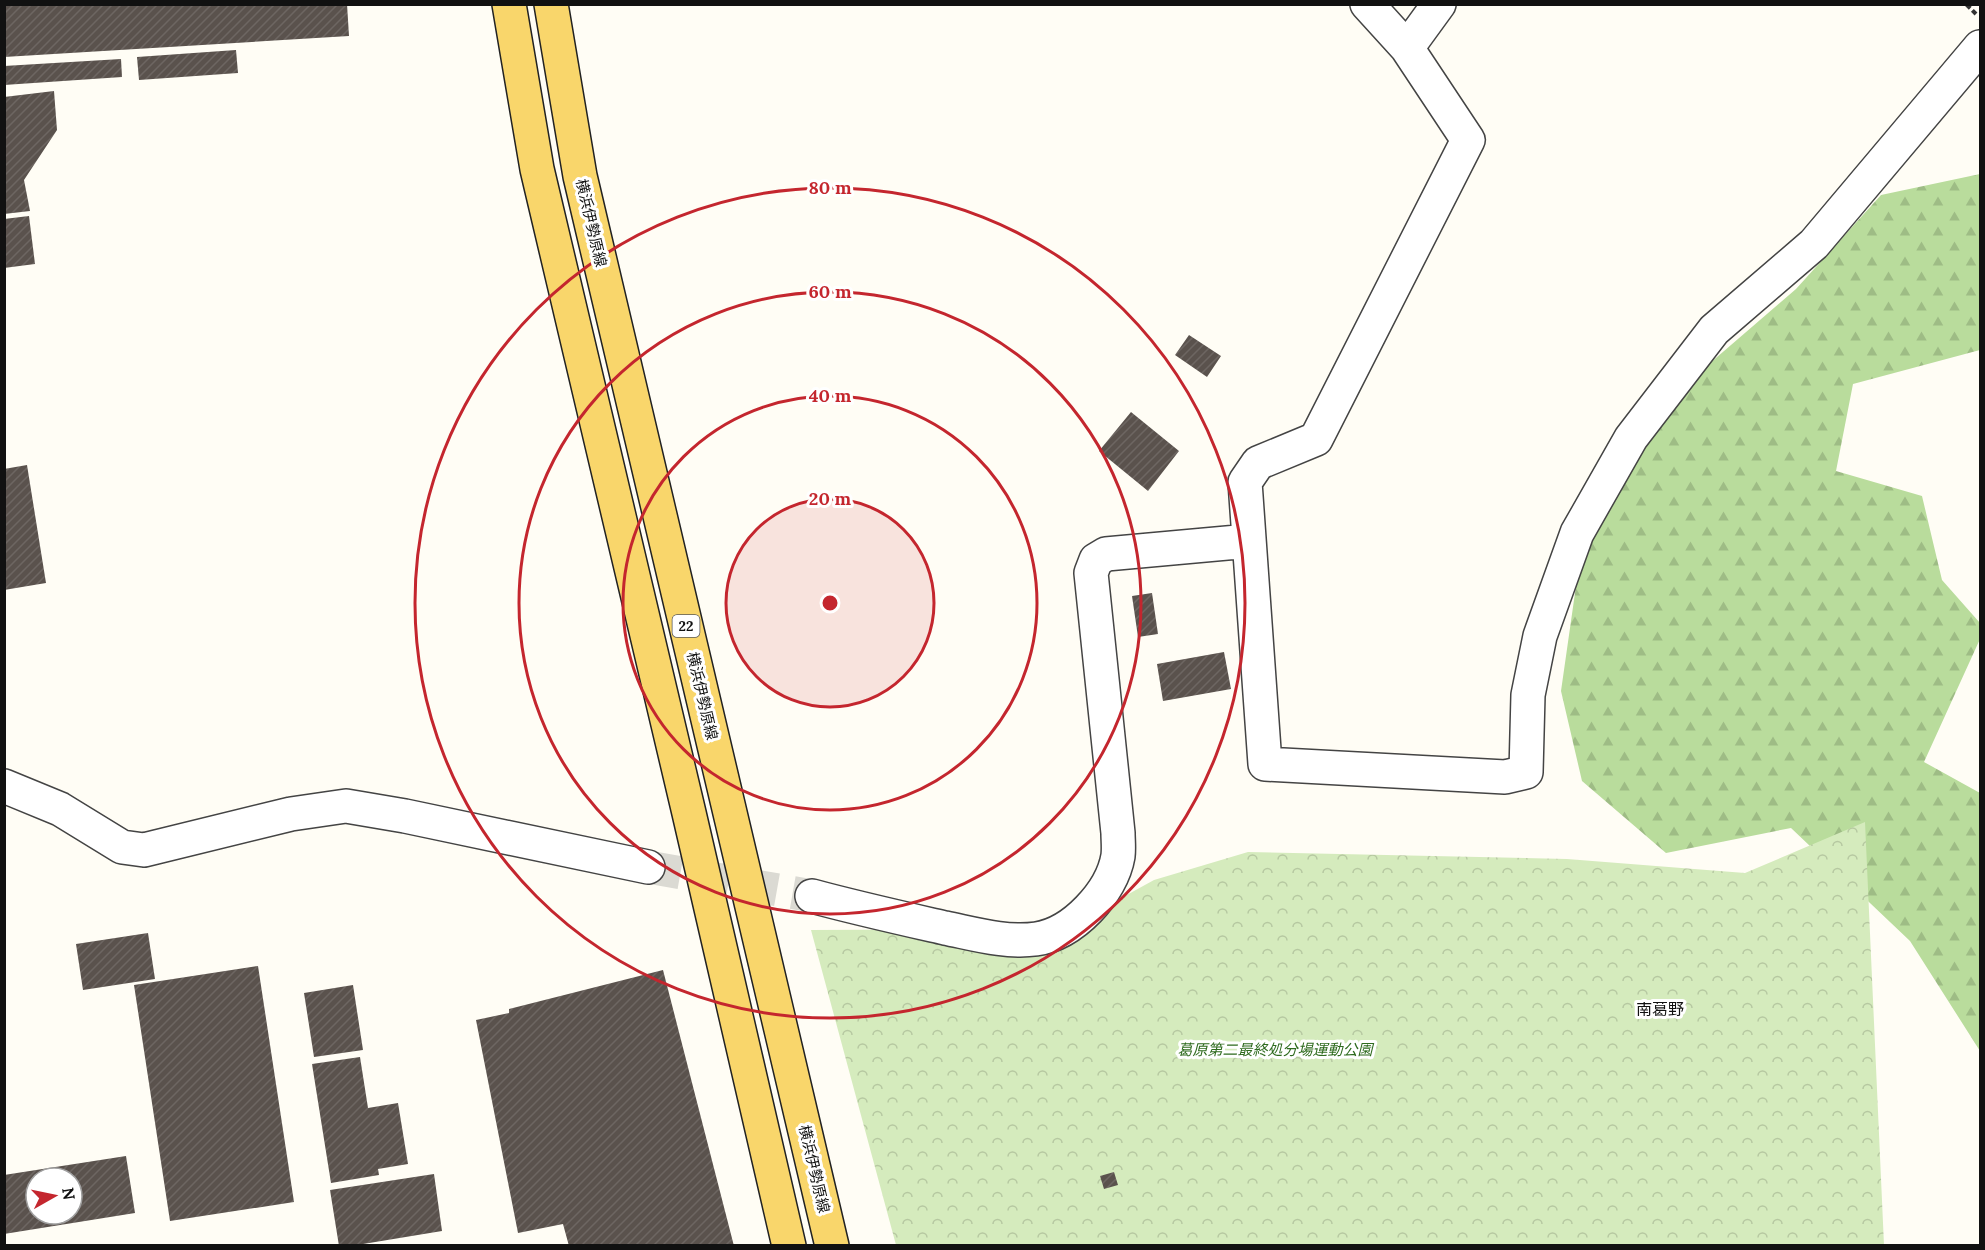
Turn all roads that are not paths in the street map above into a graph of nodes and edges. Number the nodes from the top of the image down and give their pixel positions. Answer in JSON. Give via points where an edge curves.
{"nodes":[{"id":1,"x":509,"y":4,"type":"edge"},
{"id":2,"x":551,"y":4,"type":"edge"},
{"id":3,"x":1366,"y":4,"type":"edge"},
{"id":4,"x":1439,"y":4,"type":"edge"},
{"id":5,"x":1980,"y":47,"type":"edge"},
{"id":6,"x":1407,"y":48,"type":"junction"},
{"id":7,"x":1249,"y":541,"type":"junction"},
{"id":8,"x":4,"y":786,"type":"edge"},
{"id":9,"x":648,"y":867,"type":"tunnel mouth"},
{"id":10,"x":812,"y":896,"type":"tunnel mouth"},
{"id":11,"x":789,"y":1245,"type":"edge"},
{"id":12,"x":832,"y":1245,"type":"edge"}],
"edges":[{"from":1,"to":11,"type":"main road","via":[[537,169]]},
{"from":2,"to":12,"type":"main road","name":"横浜伊勢原線","number":"22","via":[[580,176]]},
{"from":3,"to":6,"type":"street"},
{"from":4,"to":6,"type":"street"},
{"from":5,"to":7,"type":"street","via":[[1814,244],[1714,330],[1631,438],[1577,533],[1540,636],[1528,695],[1526,772],[1505,777],[1265,764]]},
{"from":6,"to":7,"type":"street","via":[[1468,141],[1316,439],[1258,462],[1245,482]]},
{"from":7,"to":10,"type":"street","via":[[1106,554],[1096,560],[1091,573],[1118,856],[1095,903],[1069,926],[1038,939],[1006,941]]},
{"from":8,"to":9,"type":"street","via":[[60,809],[122,847],[144,850],[291,814],[346,806]]}]}
